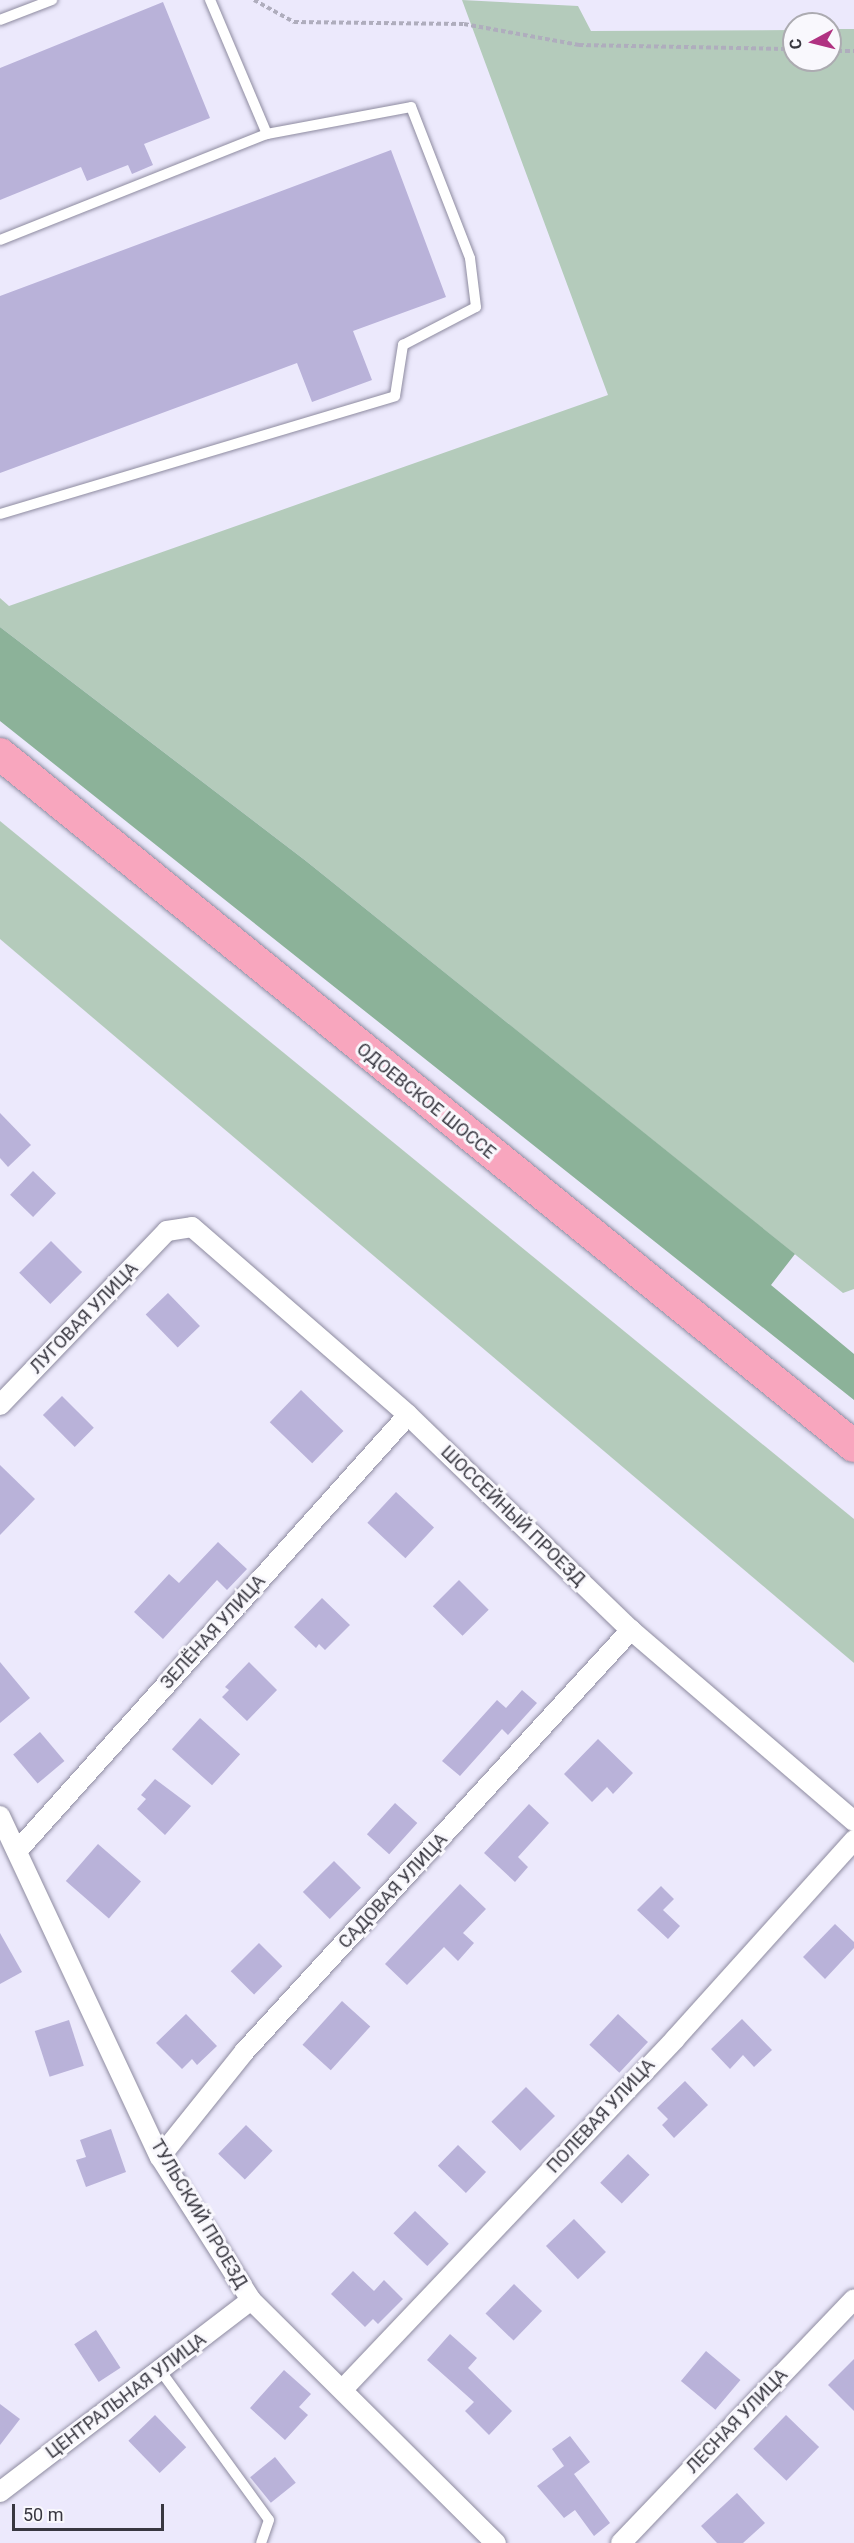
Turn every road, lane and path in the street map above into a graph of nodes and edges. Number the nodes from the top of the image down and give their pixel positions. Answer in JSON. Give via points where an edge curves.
{"nodes":[{"id":1,"x":52,"y":0,"type":"edge"},
{"id":2,"x":210,"y":0,"type":"edge"},
{"id":3,"x":254,"y":0,"type":"edge"},
{"id":4,"x":0,"y":20,"type":"edge"},
{"id":5,"x":782,"y":49,"type":"edge"},
{"id":6,"x":267,"y":134,"type":"junction"},
{"id":7,"x":0,"y":240,"type":"edge"},
{"id":8,"x":1,"y":512,"type":"edge"},
{"id":9,"x":0,"y":754,"type":"edge"},
{"id":10,"x":167,"y":1231,"type":"joint"},
{"id":11,"x":0,"y":1405,"type":"edge"},
{"id":12,"x":408,"y":1415,"type":"junction"},
{"id":13,"x":854,"y":1446,"type":"edge"},
{"id":14,"x":631,"y":1630,"type":"junction"},
{"id":15,"x":0,"y":1816,"type":"edge"},
{"id":16,"x":854,"y":1821,"type":"edge"},
{"id":17,"x":854,"y":1840,"type":"edge"},
{"id":18,"x":18,"y":1850,"type":"junction"},
{"id":19,"x":160,"y":2157,"type":"junction"},
{"id":20,"x":854,"y":2299,"type":"edge"},
{"id":21,"x":251,"y":2300,"type":"junction"},
{"id":22,"x":160,"y":2370,"type":"junction"},
{"id":23,"x":344,"y":2388,"type":"junction"},
{"id":24,"x":0,"y":2492,"type":"edge"},
{"id":25,"x":261,"y":2543,"type":"edge"},
{"id":26,"x":496,"y":2543,"type":"edge"},
{"id":27,"x":621,"y":2543,"type":"edge"}],
"edges":[{"from":1,"to":4,"type":"lane"},
{"from":2,"to":6,"type":"lane"},
{"from":3,"to":5,"type":"path","via":[[294,22],[464,24],[579,45]]},
{"from":6,"to":7,"type":"lane"},
{"from":6,"to":8,"type":"lane","via":[[411,107],[470,258],[476,307],[403,345],[395,396]]},
{"from":9,"to":13,"type":"main road","name":"ОДОЕВСКОЕ ШОССЕ"},
{"from":10,"to":11,"type":"street","name":"ЛУГОВАЯ УЛИЦА"},
{"from":10,"to":12,"type":"street","name":"ШОССЕЙНЫЙ ПРОЕЗД","via":[[192,1227]]},
{"from":12,"to":14,"type":"street","name":"ШОССЕЙНЫЙ ПРОЕЗД"},
{"from":12,"to":18,"type":"street","name":"ЗЕЛЁНАЯ УЛИЦА"},
{"from":14,"to":16,"type":"street","name":"ШОССЕЙНЫЙ ПРОЕЗД"},
{"from":14,"to":19,"type":"street","name":"САДОВАЯ УЛИЦА","via":[[244,2052]]},
{"from":15,"to":18,"type":"street","name":"ТУЛЬСКИЙ ПРОЕЗД"},
{"from":17,"to":23,"type":"street","name":"ПОЛЕВАЯ УЛИЦА","via":[[675,2039]]},
{"from":18,"to":19,"type":"street","name":"ТУЛЬСКИЙ ПРОЕЗД"},
{"from":19,"to":21,"type":"street","name":"ТУЛЬСКИЙ ПРОЕЗД"},
{"from":20,"to":27,"type":"street","name":"ЛЕСНАЯ УЛИЦА"},
{"from":21,"to":22,"type":"street","name":"ЦЕНТРАЛЬНАЯ УЛИЦА"},
{"from":21,"to":23,"type":"street","name":"ТУЛЬСКИЙ ПРОЕЗД"},
{"from":22,"to":24,"type":"street","name":"ЦЕНТРАЛЬНАЯ УЛИЦА"},
{"from":22,"to":25,"type":"lane","via":[[269,2520]]},
{"from":23,"to":26,"type":"street","name":"ТУЛЬСКИЙ ПРОЕЗД"}]}
